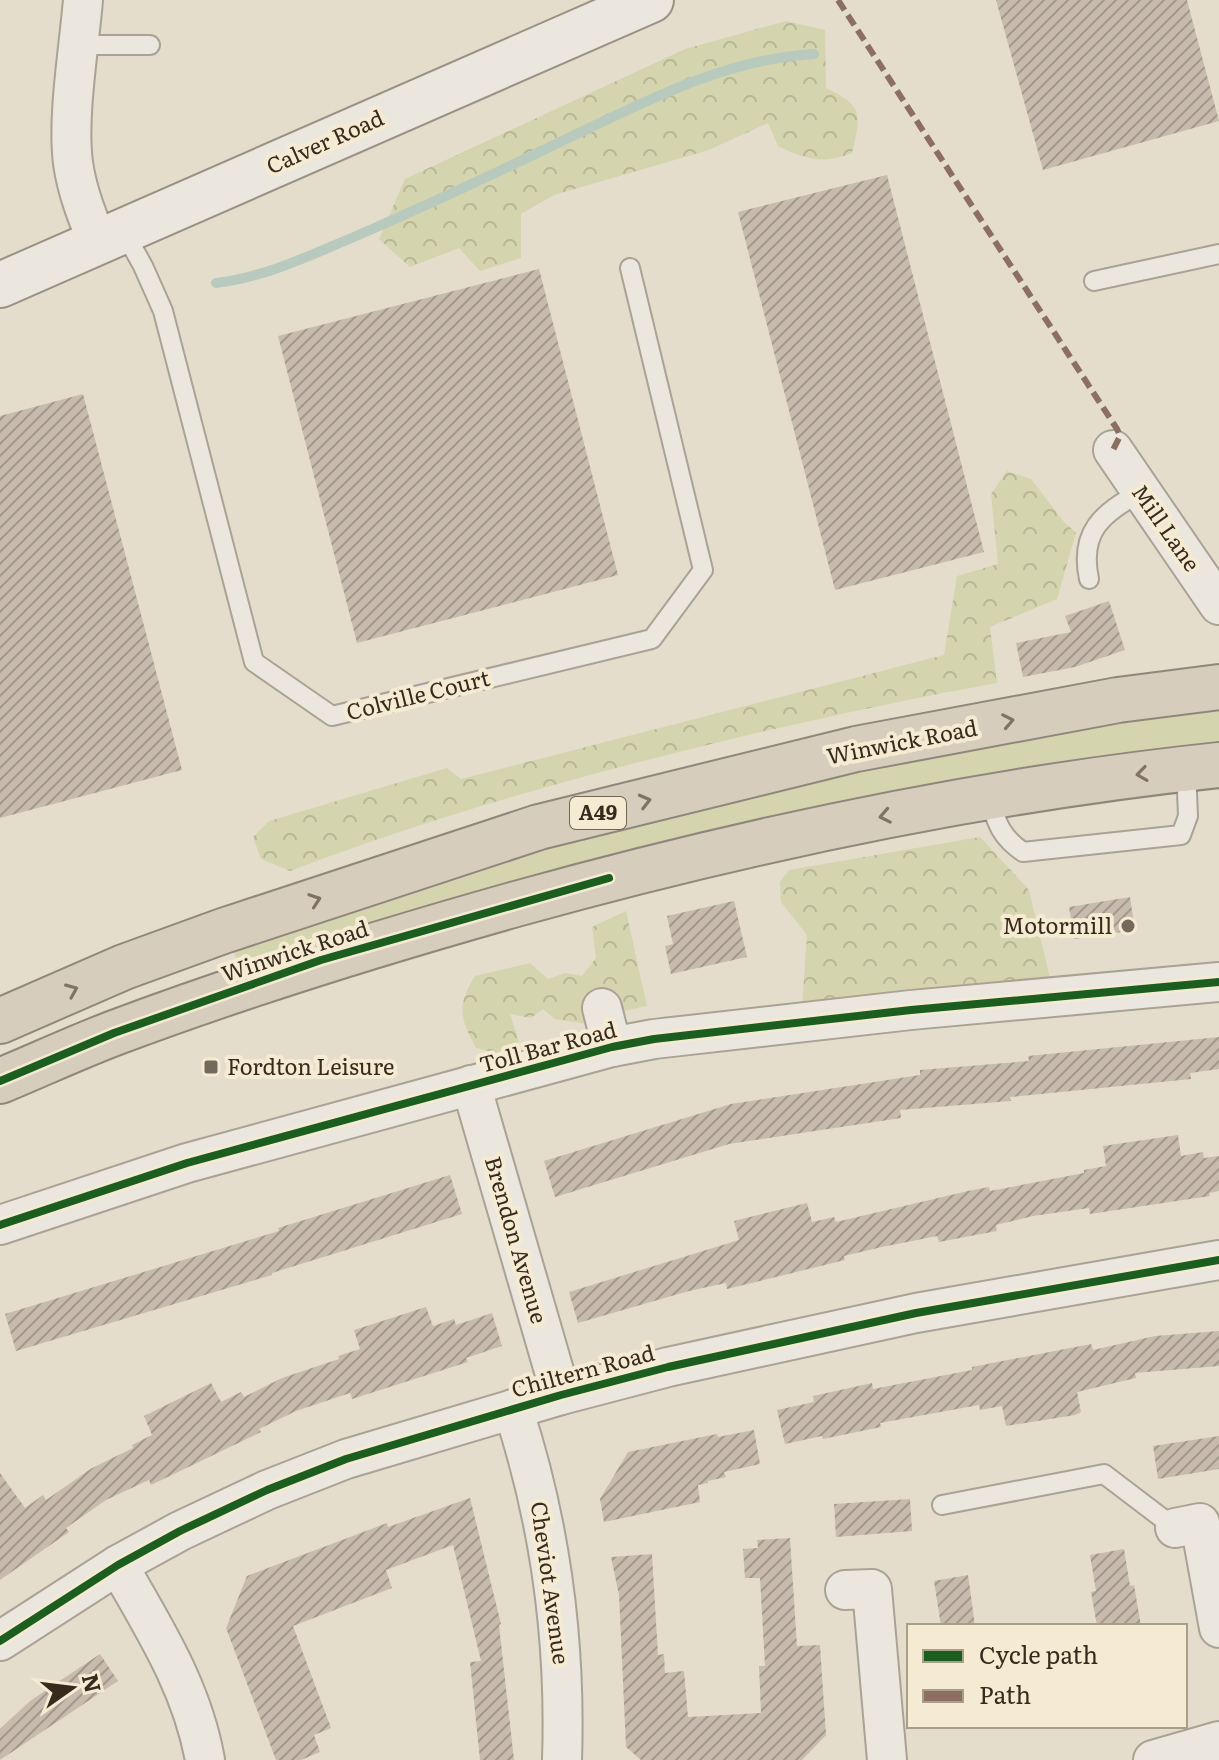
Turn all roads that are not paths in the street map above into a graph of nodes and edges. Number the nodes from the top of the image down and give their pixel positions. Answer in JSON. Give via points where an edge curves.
{"nodes":[{"id":1,"x":83,"y":0,"type":"edge"},
{"id":2,"x":651,"y":0,"type":"edge"},
{"id":3,"x":79,"y":45,"type":"junction"},
{"id":4,"x":150,"y":45,"type":"dead end"},
{"id":5,"x":110,"y":236,"type":"junction"},
{"id":6,"x":1219,"y":254,"type":"edge"},
{"id":7,"x":630,"y":268,"type":"dead end"},
{"id":8,"x":1094,"y":281,"type":"dead end"},
{"id":9,"x":0,"y":285,"type":"edge"},
{"id":10,"x":1113,"y":450,"type":"dead end"},
{"id":11,"x":1141,"y":492,"type":"junction"},
{"id":12,"x":1089,"y":579,"type":"dead end"},
{"id":13,"x":1219,"y":605,"type":"edge"},
{"id":14,"x":1219,"y":687,"type":"edge"},
{"id":15,"x":1203,"y":766,"type":"edge"},
{"id":16,"x":989,"y":797,"type":"junction"},
{"id":17,"x":1219,"y":982,"type":"edge"},
{"id":18,"x":602,"y":1008,"type":"dead end"},
{"id":19,"x":0,"y":1021,"type":"edge"},
{"id":20,"x":612,"y":1047,"type":"junction"},
{"id":21,"x":0,"y":1081,"type":"edge"},
{"id":22,"x":471,"y":1085,"type":"junction"},
{"id":23,"x":0,"y":1225,"type":"edge"},
{"id":24,"x":1219,"y":1260,"type":"edge"},
{"id":25,"x":561,"y":1395,"type":"junction"},
{"id":26,"x":513,"y":1409,"type":"junction"},
{"id":27,"x":942,"y":1505,"type":"dead end"},
{"id":28,"x":1175,"y":1528,"type":"joint"},
{"id":29,"x":118,"y":1565,"type":"junction"},
{"id":30,"x":845,"y":1590,"type":"dead end"},
{"id":31,"x":1219,"y":1628,"type":"edge"},
{"id":32,"x":0,"y":1641,"type":"edge"},
{"id":33,"x":1219,"y":1741,"type":"edge"},
{"id":34,"x":205,"y":1760,"type":"edge"},
{"id":35,"x":562,"y":1760,"type":"edge"},
{"id":36,"x":887,"y":1760,"type":"edge"},
{"id":37,"x":1153,"y":1760,"type":"edge"}],
"edges":[{"from":1,"to":3,"type":"street"},
{"from":2,"to":5,"type":"street","name":"Calver Road"},
{"from":3,"to":4,"type":"lane"},
{"from":3,"to":5,"type":"street","via":[[72,160],[82,205]]},
{"from":5,"to":7,"type":"lane","name":"Colville Court","via":[[143,266],[163,311],[254,662],[332,716],[652,639],[703,570]]},
{"from":5,"to":9,"type":"street","name":"Calver Road"},
{"from":6,"to":8,"type":"lane"},
{"from":10,"to":11,"type":"street","name":"Mill Lane"},
{"from":11,"to":12,"type":"lane","via":[[1093,528],[1085,560]]},
{"from":11,"to":13,"type":"street","name":"Mill Lane"},
{"from":19,"to":14,"type":"highway","name":"Winwick Road","number":"A49","one_way":true,"via":[[223,931],[539,827],[856,749],[1118,700]]},
{"from":15,"to":16,"type":"highway","name":"Winwick Road","one_way":true},
{"from":15,"to":16,"type":"lane","via":[[1181,835],[1023,852],[1007,841]]},
{"from":16,"to":21,"type":"highway","name":"Winwick Road","one_way":true,"via":[[767,840],[419,931],[242,987]]},
{"from":17,"to":20,"type":"street","name":"Toll Bar Road","via":[[911,1010]]},
{"from":18,"to":20,"type":"street","name":"Toll Bar Road"},
{"from":20,"to":22,"type":"street","name":"Toll Bar Road"},
{"from":22,"to":23,"type":"street","name":"Toll Bar Road","via":[[187,1163]]},
{"from":22,"to":25,"type":"street","name":"Brendon Avenue"},
{"from":24,"to":25,"type":"street","name":"Chiltern Road","via":[[916,1313]]},
{"from":25,"to":26,"type":"street","name":"Chiltern Road"},
{"from":26,"to":29,"type":"street","name":"Chiltern Road","via":[[346,1459],[267,1490]]},
{"from":26,"to":35,"type":"street","name":"Cheviot Avenue","via":[[539,1496],[556,1600],[564,1700]]},
{"from":27,"to":28,"type":"lane","via":[[1104,1474]]},
{"from":28,"to":31,"type":"street","via":[[1200,1523]]},
{"from":29,"to":32,"type":"street","name":"Chiltern Road"},
{"from":29,"to":34,"type":"street","via":[[179,1673]]},
{"from":30,"to":36,"type":"street","via":[[872,1589]]},
{"from":33,"to":37,"type":"street"}]}
